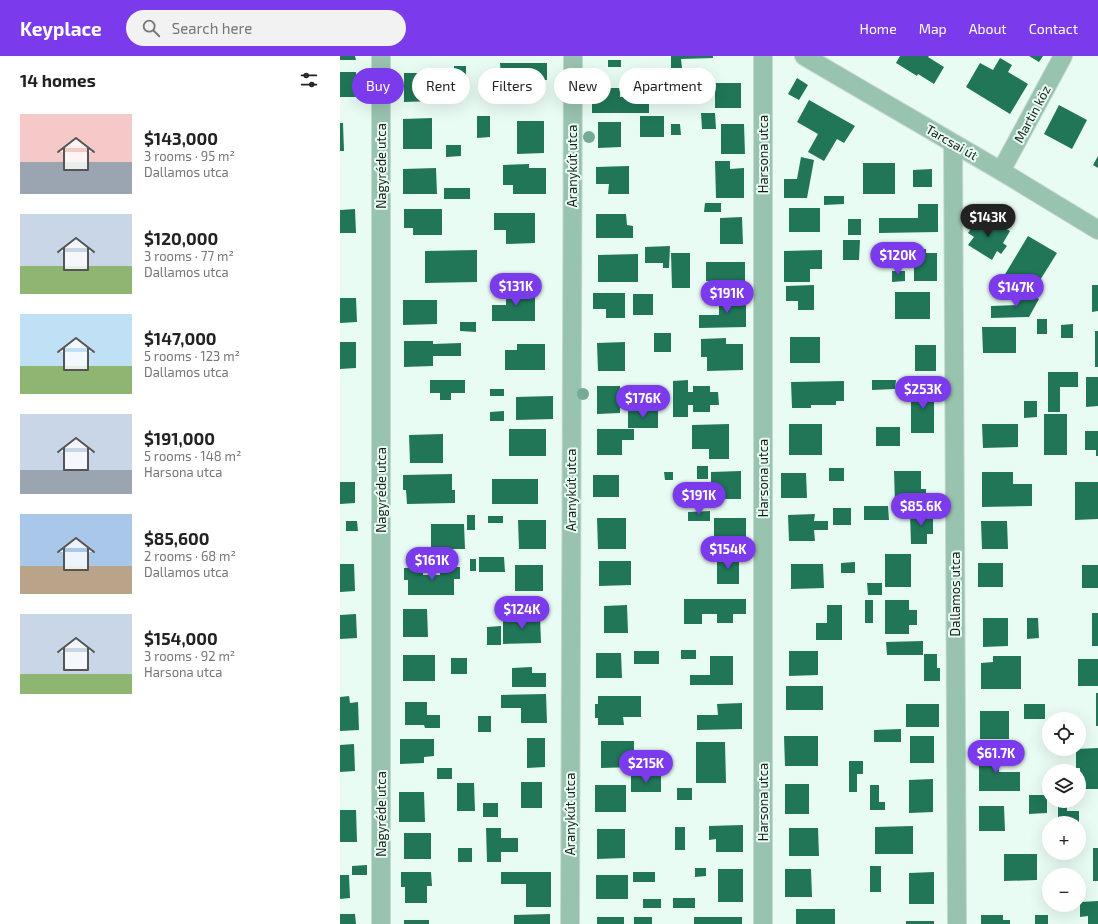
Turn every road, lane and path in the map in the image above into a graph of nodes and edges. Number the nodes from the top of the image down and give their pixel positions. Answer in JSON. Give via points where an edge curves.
{"nodes":[{"id":1,"x":381,"y":56,"type":"edge"},
{"id":2,"x":573,"y":56,"type":"edge"},
{"id":3,"x":763,"y":56,"type":"edge"},
{"id":4,"x":804,"y":56,"type":"edge"},
{"id":5,"x":1063,"y":56,"type":"edge"},
{"id":6,"x":952,"y":143,"type":"junction"},
{"id":7,"x":1001,"y":171,"type":"junction"},
{"id":8,"x":1098,"y":230,"type":"edge"},
{"id":9,"x":381,"y":924,"type":"edge"},
{"id":10,"x":570,"y":924,"type":"edge"},
{"id":11,"x":763,"y":924,"type":"edge"},
{"id":12,"x":957,"y":924,"type":"edge"}],
"edges":[{"from":1,"to":9,"type":"street","name":"Nagyréde utca"},
{"from":2,"to":10,"type":"street","name":"Aranykút utca"},
{"from":3,"to":11,"type":"street","name":"Harsona utca"},
{"from":4,"to":6,"type":"street","name":"Tarcsai út"},
{"from":5,"to":7,"type":"street","name":"Martin köz"},
{"from":6,"to":7,"type":"street","name":"Tarcsai út"},
{"from":6,"to":12,"type":"street","name":"Dallamos utca"},
{"from":7,"to":8,"type":"street","name":"Tarcsai út"}]}
